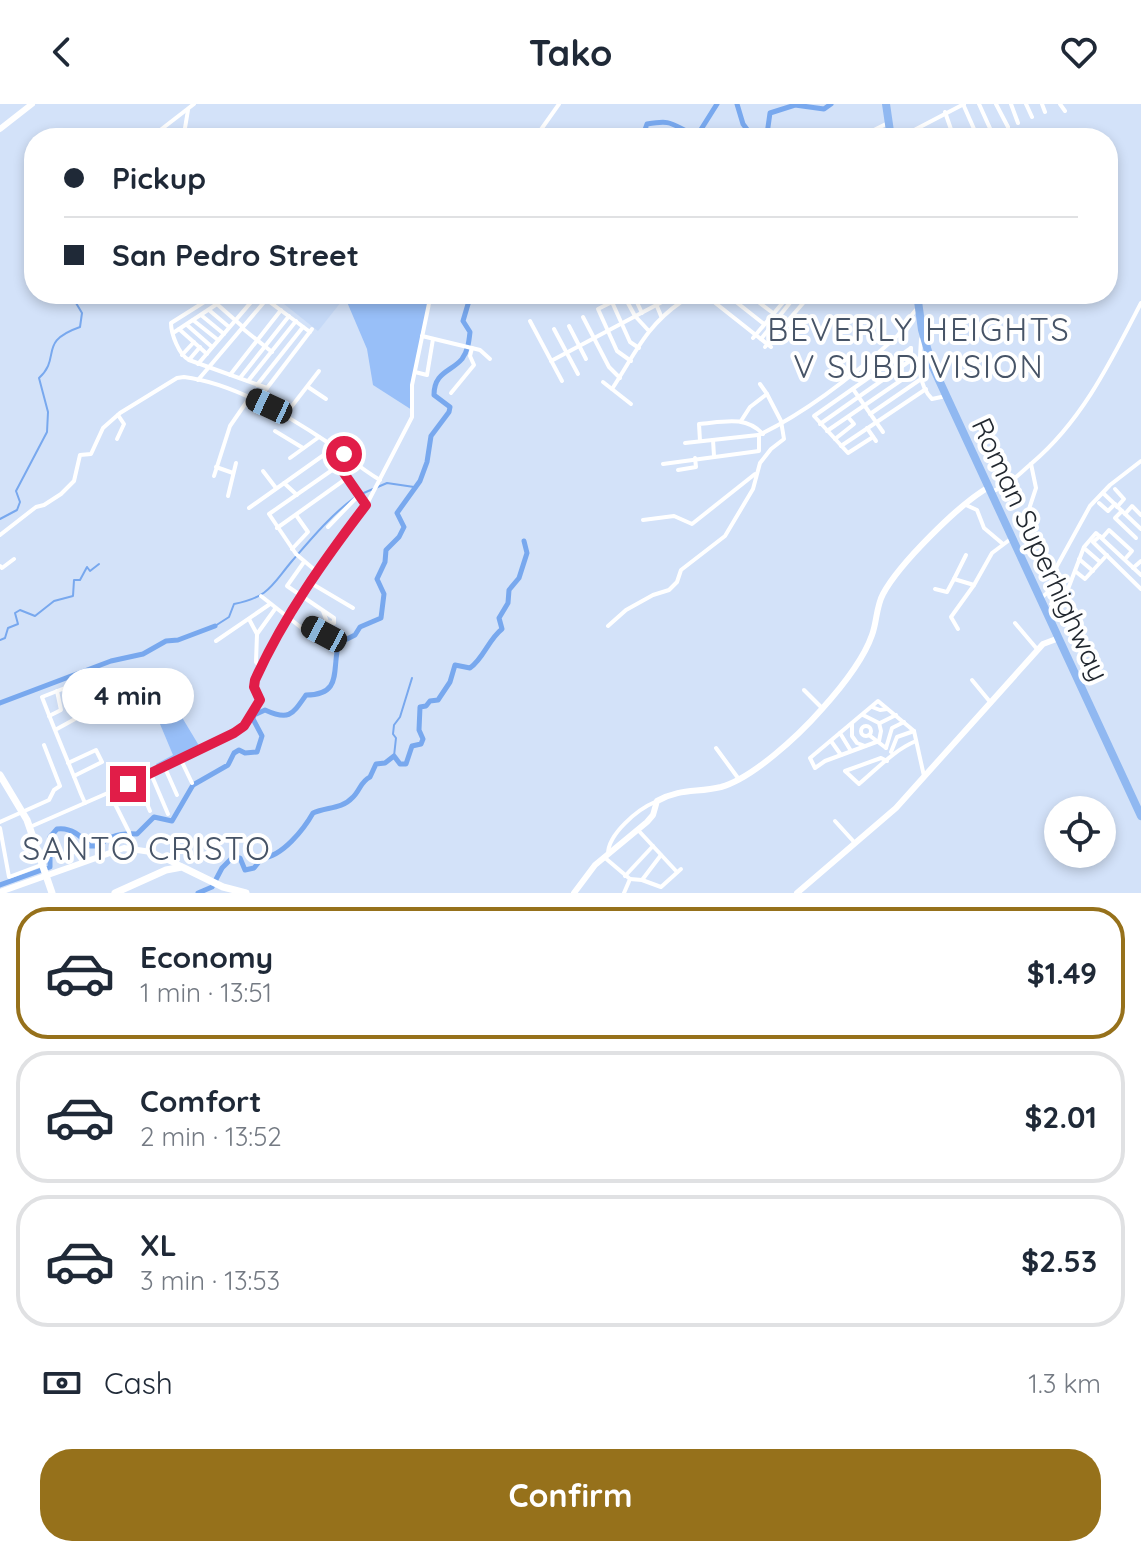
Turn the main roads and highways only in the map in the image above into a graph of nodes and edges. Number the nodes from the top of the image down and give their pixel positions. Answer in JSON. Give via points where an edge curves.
{"nodes":[{"id":1,"x":886,"y":104,"type":"edge"},
{"id":2,"x":890,"y":128,"type":"edge"},
{"id":3,"x":919,"y":304,"type":"edge"},
{"id":4,"x":0,"y":775,"type":"edge"},
{"id":5,"x":1141,"y":816,"type":"edge"},
{"id":6,"x":52,"y":893,"type":"edge"},
{"id":7,"x":115,"y":893,"type":"edge"},
{"id":8,"x":246,"y":893,"type":"edge"}],
"edges":[{"from":1,"to":2,"type":"main road"},
{"from":3,"to":5,"type":"main road","name":"Roman Superhighway","via":[[932,365]]},
{"from":4,"to":6,"type":"main road","via":[[30,827]]},
{"from":7,"to":8,"type":"main road","via":[[182,867]]}]}
